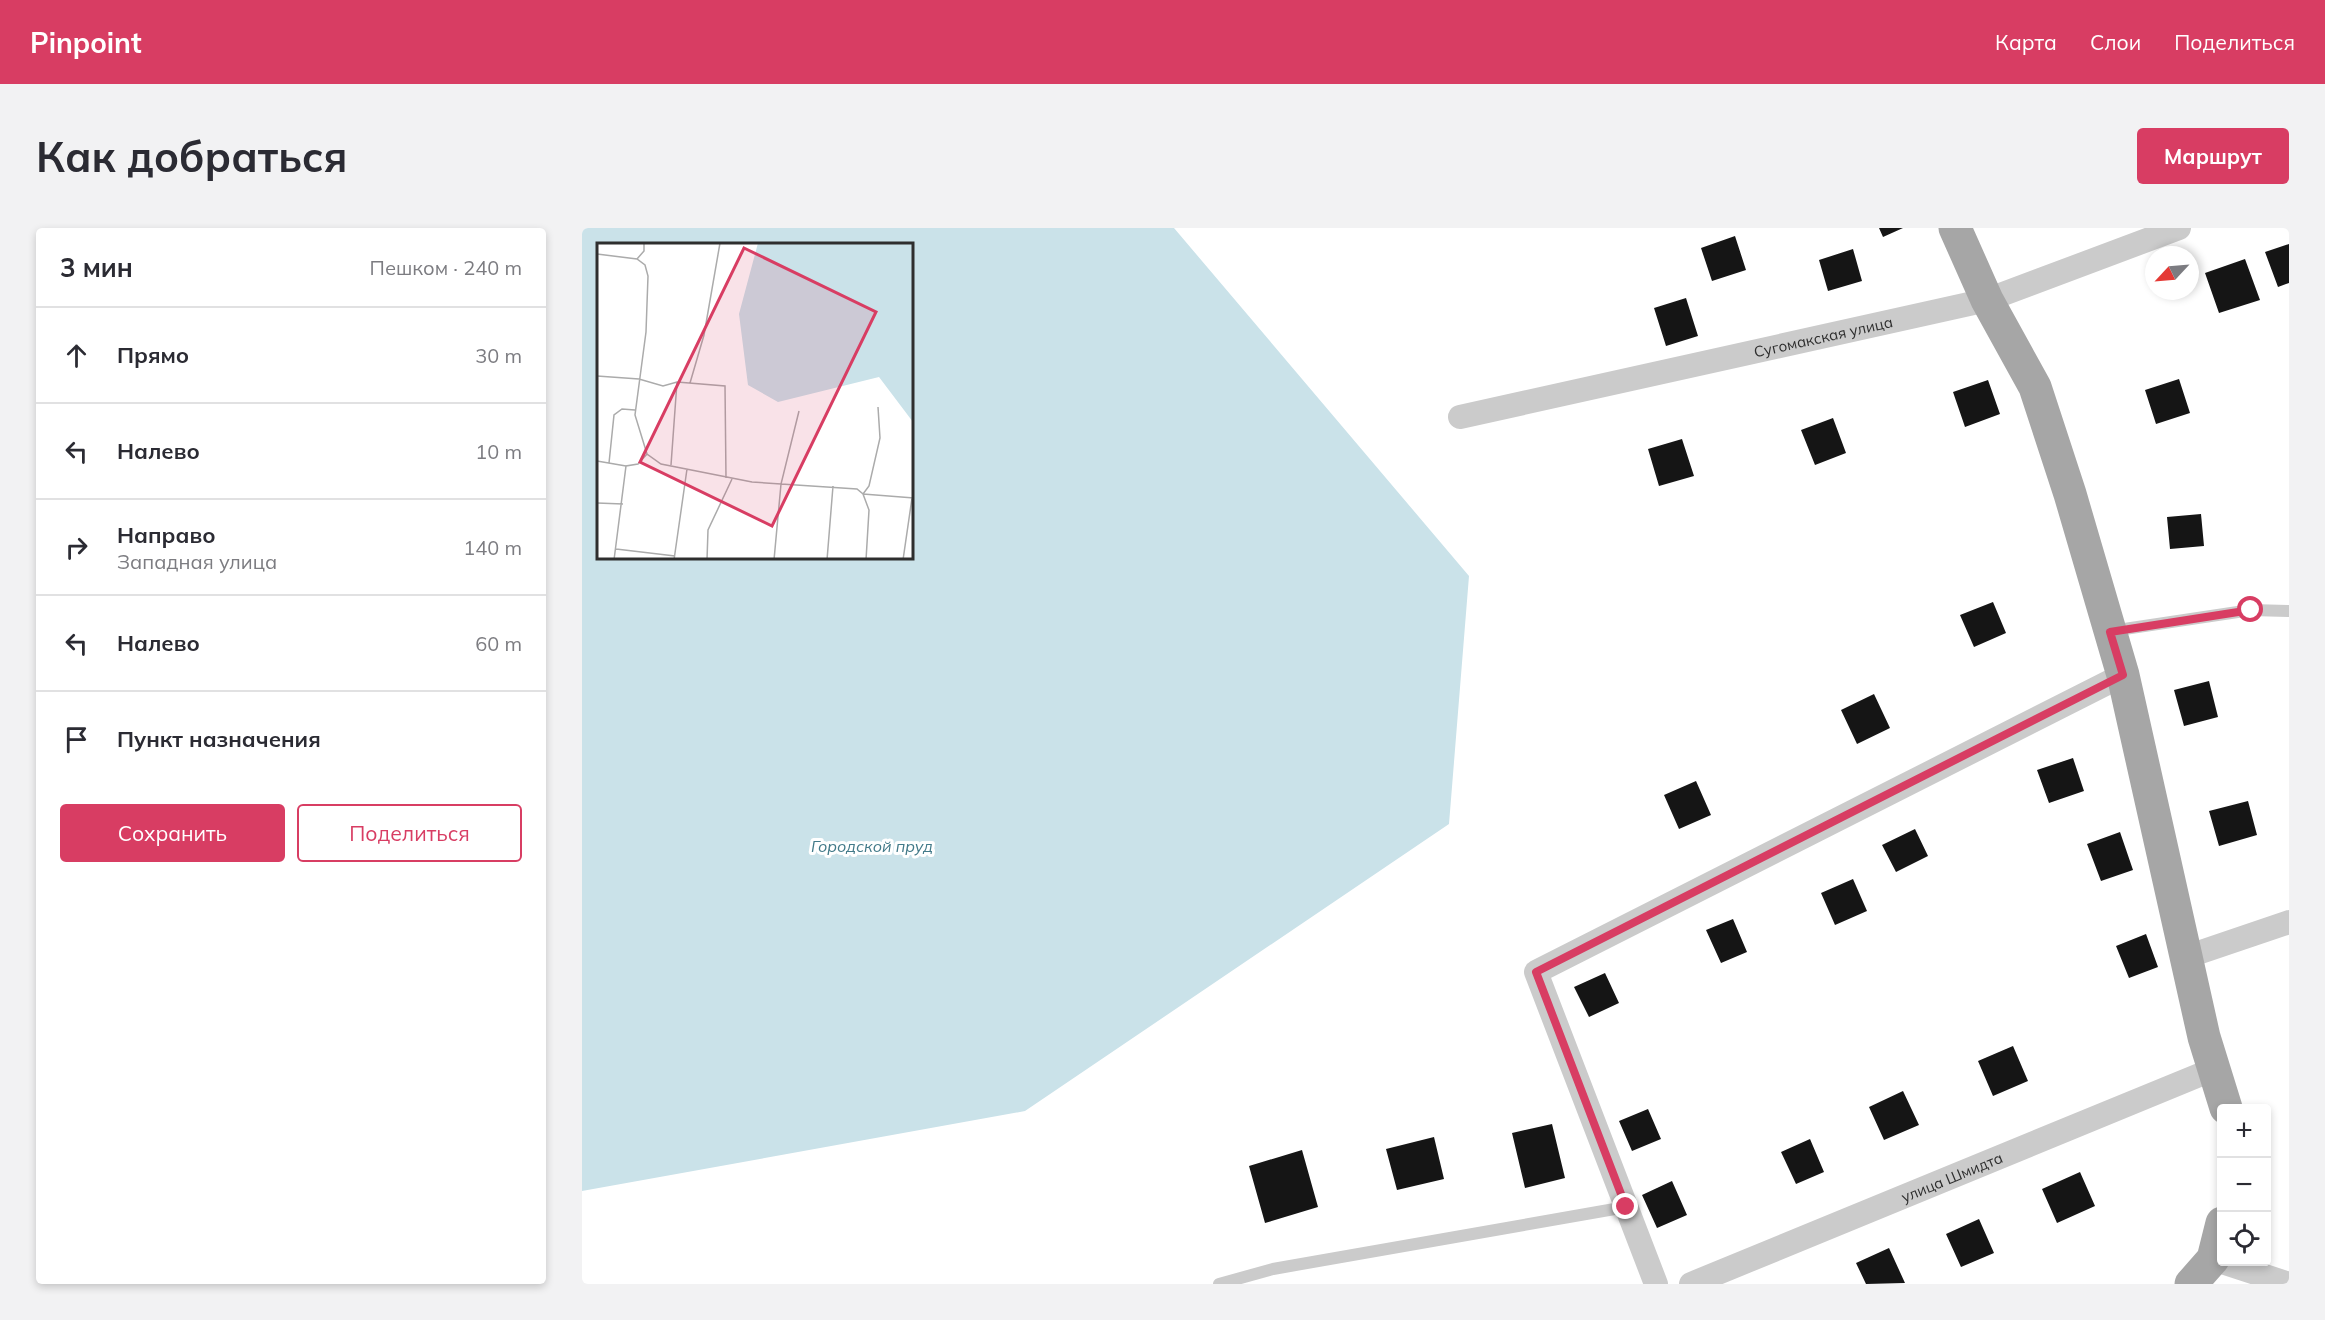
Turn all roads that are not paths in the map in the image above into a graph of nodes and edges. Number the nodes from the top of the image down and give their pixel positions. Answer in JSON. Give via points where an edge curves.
{"nodes":[{"id":1,"x":1955,"y":228,"type":"edge"},
{"id":2,"x":2179,"y":228,"type":"edge"},
{"id":3,"x":1988,"y":300,"type":"junction"},
{"id":4,"x":1460,"y":417,"type":"dead end"},
{"id":5,"x":2289,"y":611,"type":"edge"},
{"id":6,"x":2110,"y":632,"type":"junction"},
{"id":7,"x":2123,"y":675,"type":"junction"},
{"id":8,"x":2289,"y":922,"type":"edge"},
{"id":9,"x":2186,"y":957,"type":"junction"},
{"id":10,"x":2214,"y":1069,"type":"junction"},
{"id":11,"x":2225,"y":1104,"type":"edge"},
{"id":12,"x":1626,"y":1207,"type":"junction"},
{"id":13,"x":2217,"y":1243,"type":"edge"},
{"id":14,"x":2213,"y":1259,"type":"junction"},
{"id":15,"x":1219,"y":1284,"type":"edge"},
{"id":16,"x":1656,"y":1284,"type":"edge"},
{"id":17,"x":1691,"y":1284,"type":"edge"},
{"id":18,"x":2192,"y":1284,"type":"edge"},
{"id":19,"x":2289,"y":1284,"type":"edge"}],
"edges":[{"from":1,"to":3,"type":"main road"},
{"from":2,"to":3,"type":"street","name":"Сугомакская улица"},
{"from":3,"to":4,"type":"street","name":"Сугомакская улица"},
{"from":3,"to":6,"type":"main road","via":[[2035,387]]},
{"from":5,"to":6,"type":"lane","via":[[2251,610]]},
{"from":6,"to":7,"type":"main road"},
{"from":7,"to":9,"type":"main road"},
{"from":7,"to":12,"type":"street","via":[[1536,972]]},
{"from":8,"to":9,"type":"street"},
{"from":9,"to":10,"type":"main road"},
{"from":10,"to":11,"type":"main road"},
{"from":10,"to":17,"type":"street","name":"улица Шмидта"},
{"from":12,"to":15,"type":"lane","via":[[1273,1269]]},
{"from":12,"to":16,"type":"street"},
{"from":13,"to":14,"type":"main road"},
{"from":14,"to":18,"type":"main road"},
{"from":14,"to":19,"type":"street"}]}
